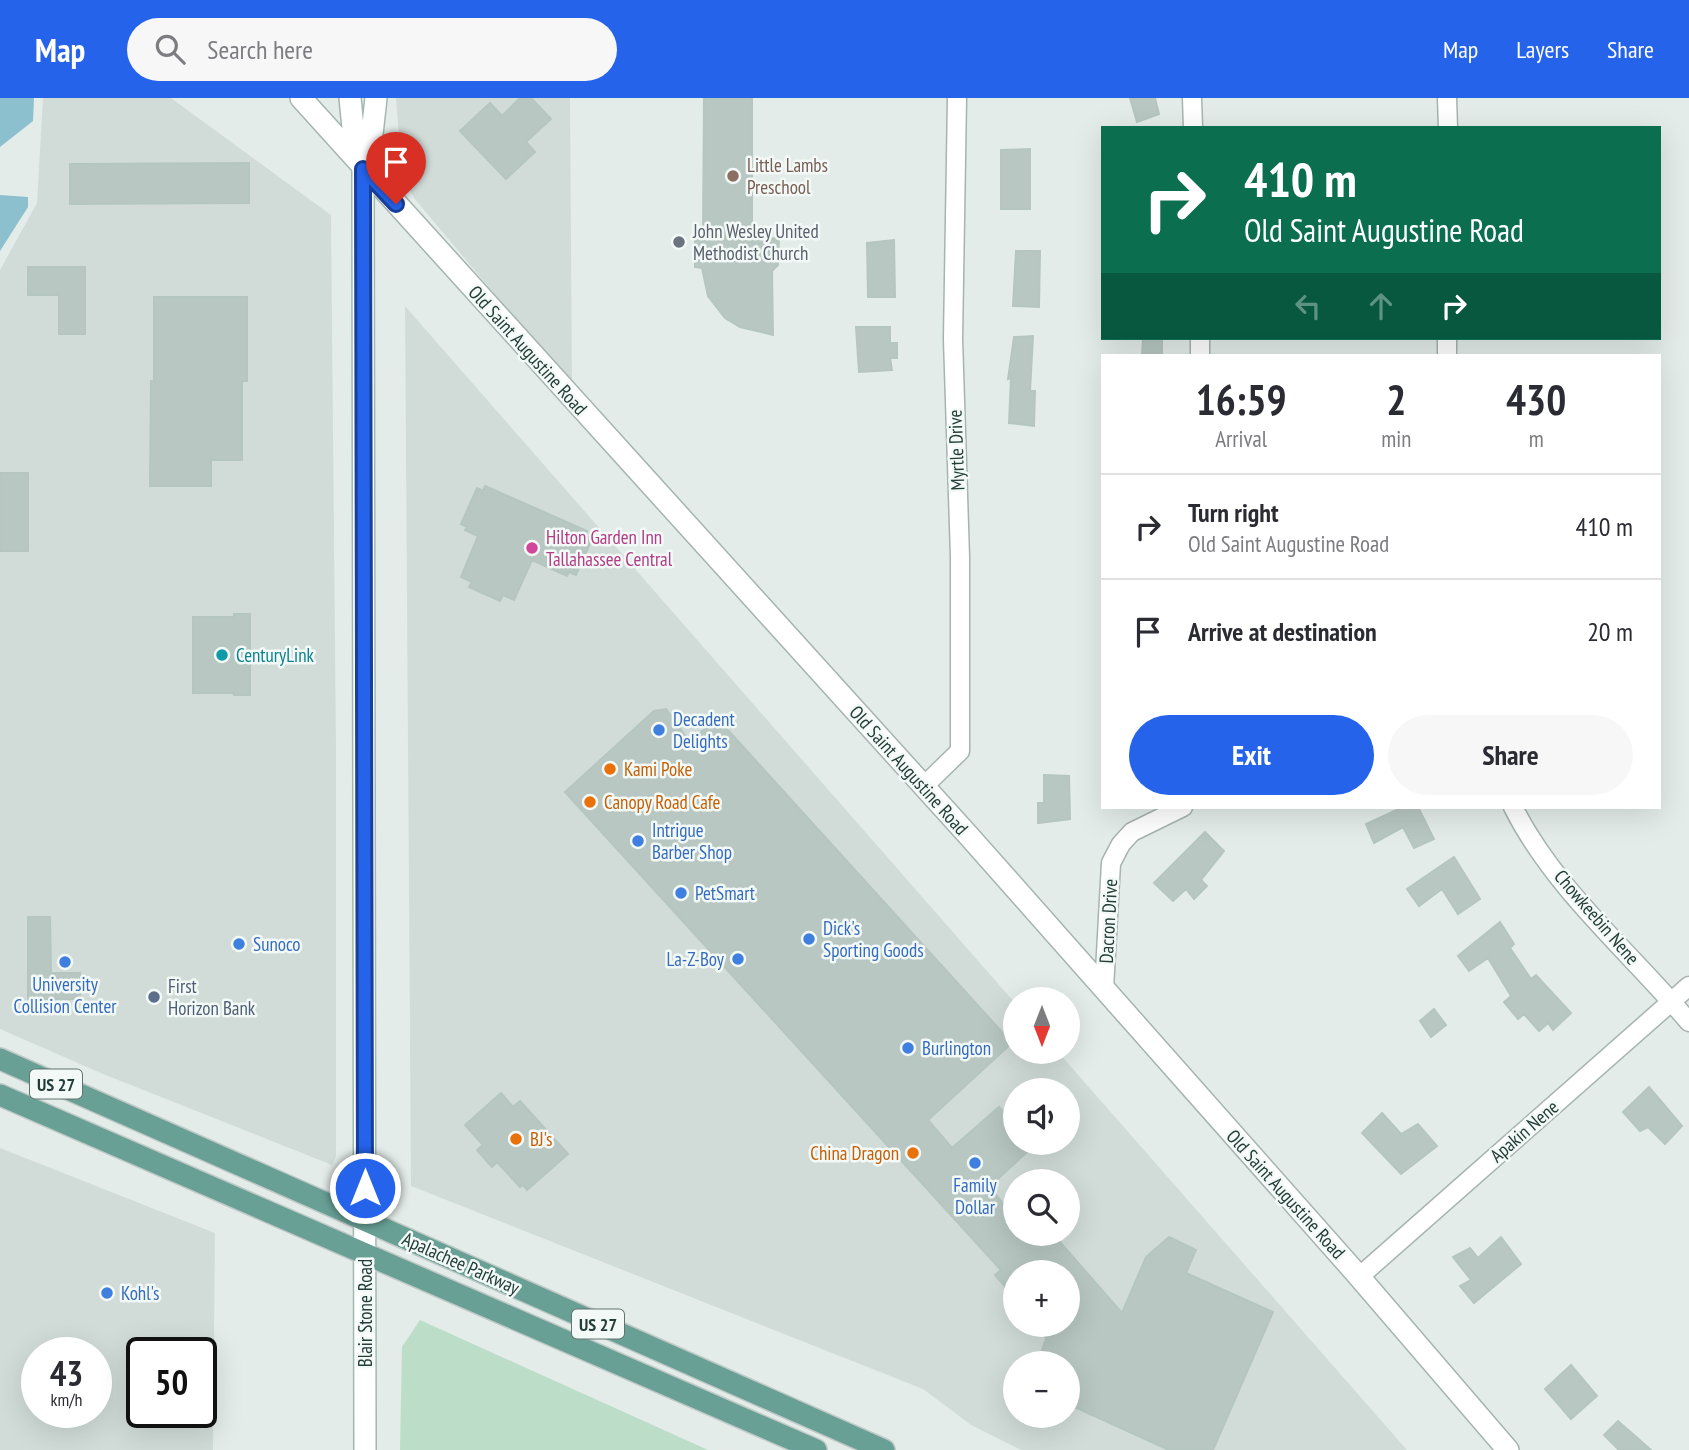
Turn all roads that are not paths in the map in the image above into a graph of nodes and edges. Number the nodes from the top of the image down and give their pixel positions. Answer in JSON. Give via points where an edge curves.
{"nodes":[{"id":1,"x":301,"y":98,"type":"edge"},
{"id":2,"x":350,"y":98,"type":"edge"},
{"id":3,"x":376,"y":98,"type":"edge"},
{"id":4,"x":957,"y":98,"type":"edge"},
{"id":5,"x":1192,"y":98,"type":"edge"},
{"id":6,"x":1447,"y":98,"type":"edge"},
{"id":7,"x":1193,"y":126,"type":"edge"},
{"id":8,"x":1447,"y":126,"type":"edge"},
{"id":9,"x":363,"y":169,"type":"junction"},
{"id":10,"x":924,"y":786,"type":"junction"},
{"id":11,"x":1179,"y":809,"type":"edge"},
{"id":12,"x":1514,"y":809,"type":"edge"},
{"id":13,"x":1689,"y":986,"type":"edge"},
{"id":14,"x":1104,"y":989,"type":"junction"},
{"id":15,"x":1672,"y":1002,"type":"junction"},
{"id":16,"x":1689,"y":1022,"type":"edge"},
{"id":17,"x":0,"y":1059,"type":"edge"},
{"id":18,"x":0,"y":1095,"type":"edge"},
{"id":19,"x":365,"y":1221,"type":"junction"},
{"id":20,"x":365,"y":1252,"type":"junction"},
{"id":21,"x":1359,"y":1277,"type":"junction"},
{"id":22,"x":365,"y":1450,"type":"edge"},
{"id":23,"x":816,"y":1450,"type":"edge"},
{"id":24,"x":884,"y":1450,"type":"edge"},
{"id":25,"x":1508,"y":1450,"type":"edge"}],
"edges":[{"from":1,"to":9,"type":"street","name":"Old Saint Augustine Road"},
{"from":2,"to":9,"type":"street","name":"Blair Stone Road"},
{"from":3,"to":9,"type":"street","name":"Blair Stone Road"},
{"from":4,"to":10,"type":"street","name":"Myrtle Drive","via":[[953,339],[960,751]]},
{"from":5,"to":7,"type":"street"},
{"from":6,"to":8,"type":"street"},
{"from":9,"to":10,"type":"street","name":"Old Saint Augustine Road"},
{"from":9,"to":19,"type":"street","name":"Blair Stone Road"},
{"from":10,"to":14,"type":"street","name":"Old Saint Augustine Road"},
{"from":11,"to":14,"type":"street","name":"Dacron Drive","via":[[1132,832],[1111,863]]},
{"from":12,"to":15,"type":"street","name":"Chowkeebin Nene","via":[[1536,846],[1576,896]]},
{"from":13,"to":15,"type":"street","name":"Apakin Nene"},
{"from":14,"to":21,"type":"street","name":"Old Saint Augustine Road"},
{"from":15,"to":16,"type":"street","name":"Chowkeebin Nene"},
{"from":15,"to":21,"type":"street","name":"Apakin Nene"},
{"from":17,"to":19,"type":"main road","name":"Apalachee Parkway","number":"US 27"},
{"from":18,"to":20,"type":"main road","name":"Apalachee Parkway","number":"US 27"},
{"from":19,"to":20,"type":"street","name":"Blair Stone Road"},
{"from":19,"to":24,"type":"main road","name":"Apalachee Parkway","number":"US 27"},
{"from":20,"to":22,"type":"street","name":"Blair Stone Road"},
{"from":20,"to":23,"type":"main road","name":"Apalachee Parkway","number":"US 27"},
{"from":21,"to":25,"type":"street","name":"Old Saint Augustine Road"}]}
